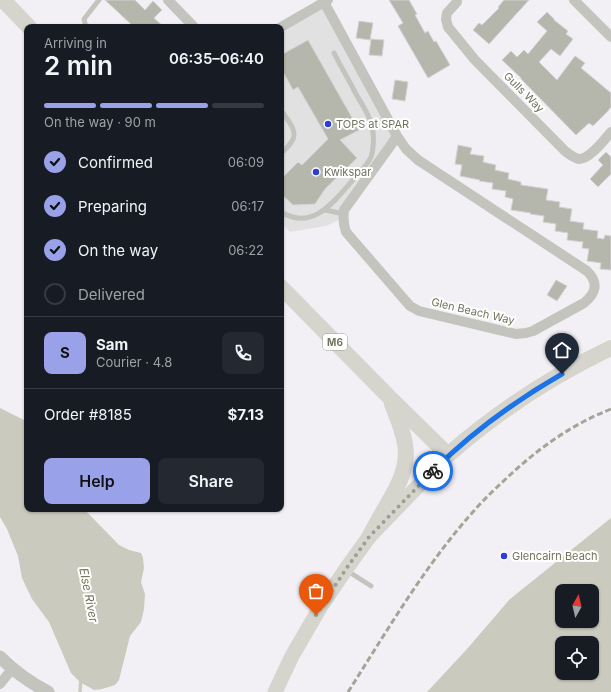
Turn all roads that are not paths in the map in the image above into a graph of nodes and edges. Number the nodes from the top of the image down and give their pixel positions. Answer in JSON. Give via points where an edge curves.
{"nodes":[{"id":1,"x":3,"y":0,"type":"edge"},
{"id":2,"x":100,"y":0,"type":"edge"},
{"id":3,"x":168,"y":0,"type":"edge"},
{"id":4,"x":574,"y":0,"type":"edge"},
{"id":5,"x":326,"y":1,"type":"edge"},
{"id":6,"x":457,"y":2,"type":"dead end"},
{"id":7,"x":26,"y":24,"type":"edge"},
{"id":8,"x":85,"y":24,"type":"edge"},
{"id":9,"x":191,"y":24,"type":"edge"},
{"id":10,"x":284,"y":25,"type":"edge"},
{"id":11,"x":611,"y":37,"type":"edge"},
{"id":12,"x":334,"y":53,"type":"dead end"},
{"id":13,"x":284,"y":115,"type":"edge"},
{"id":14,"x":611,"y":132,"type":"edge"},
{"id":15,"x":397,"y":136,"type":"junction"},
{"id":16,"x":284,"y":150,"type":"edge"},
{"id":17,"x":325,"y":210,"type":"junction"},
{"id":18,"x":284,"y":214,"type":"edge"},
{"id":19,"x":344,"y":214,"type":"junction"},
{"id":20,"x":284,"y":289,"type":"edge"},
{"id":21,"x":611,"y":348,"type":"edge"},
{"id":22,"x":389,"y":397,"type":"junction"},
{"id":23,"x":448,"y":456,"type":"junction"},
{"id":24,"x":369,"y":537,"type":"junction"},
{"id":25,"x":346,"y":569,"type":"junction"},
{"id":26,"x":371,"y":586,"type":"dead end"},
{"id":27,"x":0,"y":657,"type":"edge"},
{"id":28,"x":12,"y":669,"type":"junction"},
{"id":29,"x":0,"y":684,"type":"edge"},
{"id":30,"x":48,"y":692,"type":"edge"},
{"id":31,"x":275,"y":692,"type":"edge"}],
"edges":[{"from":1,"to":7,"type":"main road"},
{"from":2,"to":8,"type":"lane","via":[[84,19]]},
{"from":3,"to":9,"type":"street"},
{"from":4,"to":11,"type":"street"},
{"from":5,"to":10,"type":"street"},
{"from":5,"to":15,"type":"street","name":"Glen Beach Way"},
{"from":6,"to":14,"type":"street","name":"Gulls Way","via":[[447,13],[448,27],[475,60],[572,157],[580,159],[595,151]]},
{"from":12,"to":17,"type":"lane","via":[[369,118],[373,146],[371,157],[363,169]]},
{"from":13,"to":16,"type":"lane","via":[[294,134],[292,142]]},
{"from":15,"to":19,"type":"street","via":[[344,210]]},
{"from":15,"to":19,"type":"street","name":"Glen Beach Way","via":[[418,160],[587,271],[594,283],[594,291],[590,298],[533,331],[516,334],[419,311],[407,303],[346,232]]},
{"from":17,"to":18,"type":"lane","via":[[303,218]]},
{"from":17,"to":19,"type":"lane"},
{"from":20,"to":22,"type":"main road","number":"M6"},
{"from":21,"to":23,"type":"main road","via":[[551,380],[506,409]]},
{"from":22,"to":23,"type":"main road","number":"M6"},
{"from":22,"to":24,"type":"main road","via":[[403,433],[406,461],[396,489]]},
{"from":23,"to":24,"type":"main road"},
{"from":24,"to":25,"type":"main road"},
{"from":25,"to":26,"type":"lane"},
{"from":25,"to":31,"type":"main road","via":[[292,656]]},
{"from":27,"to":28,"type":"street"},
{"from":28,"to":29,"type":"street"},
{"from":28,"to":30,"type":"street"}]}
